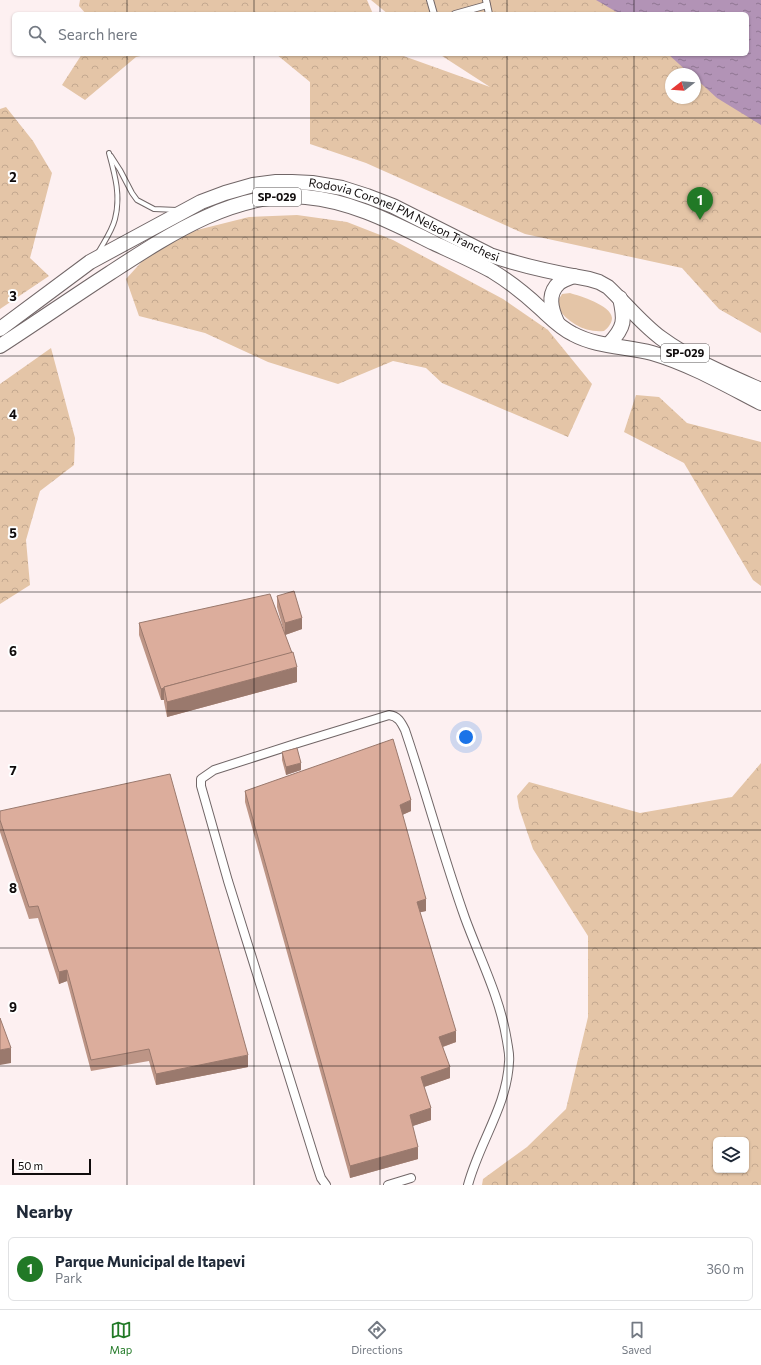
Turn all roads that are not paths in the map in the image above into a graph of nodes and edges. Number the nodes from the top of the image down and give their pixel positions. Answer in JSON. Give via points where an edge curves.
{"nodes":[{"id":1,"x":430,"y":0,"type":"edge"},
{"id":2,"x":486,"y":3,"type":"edge"},
{"id":3,"x":433,"y":12,"type":"edge"},
{"id":4,"x":461,"y":12,"type":"edge"},
{"id":5,"x":185,"y":211,"type":"junction"},
{"id":6,"x":95,"y":260,"type":"junction"},
{"id":7,"x":574,"y":276,"type":"junction"},
{"id":8,"x":80,"y":292,"type":"junction"},
{"id":9,"x":620,"y":298,"type":"junction"},
{"id":10,"x":559,"y":325,"type":"junction"},
{"id":11,"x":0,"y":329,"type":"edge"},
{"id":12,"x":609,"y":344,"type":"junction"},
{"id":13,"x":0,"y":346,"type":"edge"},
{"id":14,"x":0,"y":350,"type":"edge"},
{"id":15,"x":761,"y":390,"type":"edge"},
{"id":16,"x":761,"y":403,"type":"edge"},
{"id":17,"x":411,"y":1178,"type":"dead end"},
{"id":18,"x":326,"y":1185,"type":"edge"},
{"id":19,"x":388,"y":1185,"type":"edge"},
{"id":20,"x":468,"y":1185,"type":"edge"}],
"edges":[{"from":1,"to":3,"type":"street"},
{"from":2,"to":4,"type":"street"},
{"from":5,"to":6,"type":"highway","name":"Rodovia Coronel PM Nelson Tranchesi","number":"SP-029"},
{"from":5,"to":6,"type":"lane","via":[[154,209],[137,200],[109,153],[118,198],[115,220]]},
{"from":5,"to":7,"type":"highway","name":"Rodovia Coronel PM Nelson Tranchesi","number":"SP-029","via":[[201,202],[253,185],[276,182],[320,184],[342,188],[393,206],[504,260]]},
{"from":6,"to":11,"type":"highway","name":"Rodovia Coronel PM Nelson Tranchesi","number":"SP-029"},
{"from":7,"to":9,"type":"highway","name":"Rodovia Coronel PM Nelson Tranchesi","number":"SP-029","via":[[599,282]]},
{"from":7,"to":10,"type":"highway","via":[[559,283],[551,300],[552,312]]},
{"from":8,"to":10,"type":"highway","name":"Rodovia Coronel PM Nelson Tranchesi","number":"SP-029","via":[[138,255],[218,211],[262,199],[304,196],[330,200],[388,220],[492,271],[518,288]]},
{"from":8,"to":13,"type":"highway","name":"Rodovia Coronel PM Nelson Tranchesi","number":"SP-029"},
{"from":8,"to":14,"type":"highway","name":"Rodovia Coronel PM Nelson Tranchesi","via":[[63,312],[22,342]]},
{"from":9,"to":12,"type":"highway","via":[[624,316],[617,336]]},
{"from":9,"to":15,"type":"highway","name":"Rodovia Coronel PM Nelson Tranchesi","number":"SP-029","via":[[643,322],[678,350]]},
{"from":10,"to":12,"type":"highway","name":"Rodovia Coronel PM Nelson Tranchesi","number":"SP-029","via":[[583,339]]},
{"from":12,"to":16,"type":"highway","name":"Rodovia Coronel PM Nelson Tranchesi","number":"SP-029","via":[[652,353],[686,366]]},
{"from":17,"to":19,"type":"street"},
{"from":18,"to":20,"type":"street","via":[[321,1178],[230,888],[201,779],[214,770],[389,715],[401,721],[405,730],[465,918],[499,1003],[505,1031],[510,1061],[506,1088],[473,1166]]}]}
